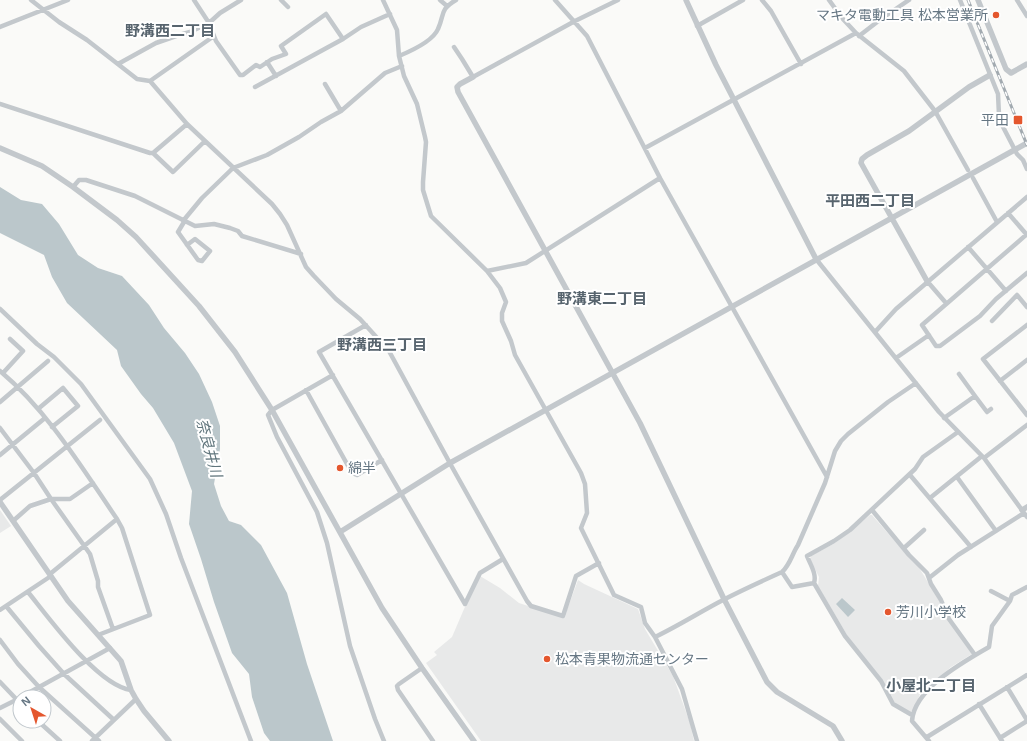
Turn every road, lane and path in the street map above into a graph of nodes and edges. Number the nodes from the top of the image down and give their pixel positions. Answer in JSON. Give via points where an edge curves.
{"nodes":[{"id":1,"x":31,"y":0,"type":"edge"},
{"id":2,"x":68,"y":0,"type":"edge"},
{"id":3,"x":194,"y":0,"type":"edge"},
{"id":4,"x":240,"y":0,"type":"edge"},
{"id":5,"x":281,"y":0,"type":"edge"},
{"id":6,"x":383,"y":0,"type":"edge"},
{"id":7,"x":440,"y":0,"type":"edge"},
{"id":8,"x":456,"y":0,"type":"edge"},
{"id":9,"x":555,"y":0,"type":"edge"},
{"id":10,"x":618,"y":0,"type":"edge"},
{"id":11,"x":686,"y":0,"type":"edge"},
{"id":12,"x":743,"y":0,"type":"edge"},
{"id":13,"x":762,"y":0,"type":"edge"},
{"id":14,"x":829,"y":0,"type":"edge"},
{"id":15,"x":909,"y":0,"type":"edge"},
{"id":16,"x":960,"y":0,"type":"edge"},
{"id":17,"x":978,"y":0,"type":"edge"},
{"id":18,"x":1017,"y":0,"type":"edge"},
{"id":19,"x":447,"y":6,"type":"junction"},
{"id":20,"x":288,"y":7,"type":"dead end"},
{"id":21,"x":43,"y":10,"type":"junction"},
{"id":22,"x":390,"y":14,"type":"junction"},
{"id":23,"x":1027,"y":16,"type":"edge"},
{"id":24,"x":574,"y":21,"type":"junction"},
{"id":25,"x":209,"y":23,"type":"junction"},
{"id":26,"x":697,"y":26,"type":"junction"},
{"id":27,"x":0,"y":27,"type":"edge"},
{"id":28,"x":858,"y":35,"type":"junction"},
{"id":29,"x":214,"y":36,"type":"junction"},
{"id":30,"x":343,"y":39,"type":"junction"},
{"id":31,"x":454,"y":47,"type":"dead end"},
{"id":32,"x":400,"y":56,"type":"junction"},
{"id":33,"x":267,"y":62,"type":"junction"},
{"id":34,"x":118,"y":64,"type":"junction"},
{"id":35,"x":801,"y":64,"type":"junction"},
{"id":36,"x":1027,"y":64,"type":"edge"},
{"id":37,"x":402,"y":66,"type":"junction"},
{"id":38,"x":990,"y":75,"type":"junction"},
{"id":39,"x":276,"y":76,"type":"junction"},
{"id":40,"x":473,"y":77,"type":"junction"},
{"id":41,"x":150,"y":81,"type":"junction"},
{"id":42,"x":325,"y":84,"type":"dead end"},
{"id":43,"x":255,"y":87,"type":"dead end"},
{"id":44,"x":734,"y":100,"type":"junction"},
{"id":45,"x":0,"y":104,"type":"edge"},
{"id":46,"x":341,"y":111,"type":"junction"},
{"id":47,"x":935,"y":111,"type":"junction"},
{"id":48,"x":187,"y":124,"type":"junction"},
{"id":49,"x":205,"y":142,"type":"junction"},
{"id":50,"x":1027,"y":143,"type":"edge"},
{"id":51,"x":0,"y":148,"type":"edge"},
{"id":52,"x":645,"y":148,"type":"junction"},
{"id":53,"x":153,"y":153,"type":"junction"},
{"id":54,"x":233,"y":168,"type":"junction"},
{"id":55,"x":1027,"y":169,"type":"edge"},
{"id":56,"x":968,"y":170,"type":"dead end"},
{"id":57,"x":660,"y":178,"type":"junction"},
{"id":58,"x":973,"y":178,"type":"dead end"},
{"id":59,"x":72,"y":187,"type":"junction"},
{"id":60,"x":1027,"y":197,"type":"edge"},
{"id":61,"x":1008,"y":213,"type":"junction"},
{"id":62,"x":891,"y":217,"type":"junction"},
{"id":63,"x":184,"y":221,"type":"junction"},
{"id":64,"x":997,"y":222,"type":"junction"},
{"id":65,"x":1027,"y":235,"type":"edge"},
{"id":66,"x":187,"y":245,"type":"junction"},
{"id":67,"x":968,"y":247,"type":"junction"},
{"id":68,"x":546,"y":251,"type":"junction"},
{"id":69,"x":301,"y":254,"type":"junction"},
{"id":70,"x":816,"y":259,"type":"junction"},
{"id":71,"x":987,"y":268,"type":"junction"},
{"id":72,"x":486,"y":271,"type":"junction"},
{"id":73,"x":1027,"y":273,"type":"edge"},
{"id":74,"x":927,"y":282,"type":"junction"},
{"id":75,"x":1006,"y":291,"type":"junction"},
{"id":76,"x":946,"y":303,"type":"junction"},
{"id":77,"x":731,"y":306,"type":"junction"},
{"id":78,"x":1027,"y":307,"type":"edge"},
{"id":79,"x":0,"y":309,"type":"edge"},
{"id":80,"x":992,"y":321,"type":"dead end"},
{"id":81,"x":366,"y":325,"type":"junction"},
{"id":82,"x":1027,"y":325,"type":"edge"},
{"id":83,"x":875,"y":332,"type":"junction"},
{"id":84,"x":928,"y":335,"type":"junction"},
{"id":85,"x":10,"y":339,"type":"dead end"},
{"id":86,"x":896,"y":358,"type":"junction"},
{"id":87,"x":1027,"y":360,"type":"edge"},
{"id":88,"x":48,"y":361,"type":"dead end"},
{"id":89,"x":2,"y":372,"type":"edge"},
{"id":90,"x":613,"y":373,"type":"junction"},
{"id":91,"x":959,"y":374,"type":"dead end"},
{"id":92,"x":333,"y":375,"type":"junction"},
{"id":93,"x":1000,"y":381,"type":"junction"},
{"id":94,"x":916,"y":383,"type":"junction"},
{"id":95,"x":19,"y":386,"type":"junction"},
{"id":96,"x":306,"y":390,"type":"junction"},
{"id":97,"x":975,"y":396,"type":"junction"},
{"id":98,"x":0,"y":402,"type":"edge"},
{"id":99,"x":38,"y":409,"type":"junction"},
{"id":100,"x":991,"y":409,"type":"dead end"},
{"id":101,"x":272,"y":410,"type":"junction"},
{"id":102,"x":546,"y":410,"type":"junction"},
{"id":103,"x":1027,"y":415,"type":"edge"},
{"id":104,"x":45,"y":418,"type":"junction"},
{"id":105,"x":944,"y":418,"type":"junction"},
{"id":106,"x":100,"y":420,"type":"dead end"},
{"id":107,"x":1027,"y":425,"type":"edge"},
{"id":108,"x":52,"y":427,"type":"junction"},
{"id":109,"x":0,"y":428,"type":"edge"},
{"id":110,"x":958,"y":432,"type":"junction"},
{"id":111,"x":13,"y":444,"type":"junction"},
{"id":112,"x":67,"y":446,"type":"junction"},
{"id":113,"x":0,"y":455,"type":"edge"},
{"id":114,"x":983,"y":457,"type":"junction"},
{"id":115,"x":382,"y":460,"type":"junction"},
{"id":116,"x":450,"y":463,"type":"junction"},
{"id":117,"x":34,"y":473,"type":"junction"},
{"id":118,"x":910,"y":475,"type":"junction"},
{"id":119,"x":827,"y":477,"type":"junction"},
{"id":120,"x":956,"y":477,"type":"junction"},
{"id":121,"x":93,"y":483,"type":"junction"},
{"id":122,"x":401,"y":494,"type":"junction"},
{"id":123,"x":930,"y":498,"type":"junction"},
{"id":124,"x":51,"y":500,"type":"junction"},
{"id":125,"x":0,"y":501,"type":"edge"},
{"id":126,"x":872,"y":510,"type":"junction"},
{"id":127,"x":1025,"y":512,"type":"edge"},
{"id":128,"x":117,"y":519,"type":"junction"},
{"id":129,"x":13,"y":521,"type":"junction"},
{"id":130,"x":924,"y":530,"type":"dead end"},
{"id":131,"x":996,"y":531,"type":"junction"},
{"id":132,"x":340,"y":532,"type":"junction"},
{"id":133,"x":84,"y":547,"type":"junction"},
{"id":134,"x":971,"y":547,"type":"junction"},
{"id":135,"x":904,"y":548,"type":"junction"},
{"id":136,"x":503,"y":559,"type":"junction"},
{"id":137,"x":599,"y":563,"type":"junction"},
{"id":138,"x":782,"y":572,"type":"junction"},
{"id":139,"x":50,"y":575,"type":"junction"},
{"id":140,"x":929,"y":578,"type":"junction"},
{"id":141,"x":814,"y":582,"type":"junction"},
{"id":142,"x":1027,"y":587,"type":"edge"},
{"id":143,"x":991,"y":591,"type":"dead end"},
{"id":144,"x":28,"y":592,"type":"junction"},
{"id":145,"x":724,"y":599,"type":"junction"},
{"id":146,"x":1010,"y":601,"type":"junction"},
{"id":147,"x":6,"y":606,"type":"junction"},
{"id":148,"x":0,"y":610,"type":"edge"},
{"id":149,"x":113,"y":629,"type":"junction"},
{"id":150,"x":98,"y":634,"type":"junction"},
{"id":151,"x":655,"y":637,"type":"junction"},
{"id":152,"x":0,"y":640,"type":"edge"},
{"id":153,"x":110,"y":648,"type":"junction"},
{"id":154,"x":975,"y":655,"type":"junction"},
{"id":155,"x":86,"y":661,"type":"junction"},
{"id":156,"x":422,"y":668,"type":"junction"},
{"id":157,"x":64,"y":674,"type":"junction"},
{"id":158,"x":1027,"y":675,"type":"edge"},
{"id":159,"x":0,"y":682,"type":"edge"},
{"id":160,"x":39,"y":687,"type":"junction"},
{"id":161,"x":1007,"y":687,"type":"junction"},
{"id":162,"x":36,"y":689,"type":"edge"},
{"id":163,"x":131,"y":690,"type":"junction"},
{"id":164,"x":12,"y":693,"type":"edge"},
{"id":165,"x":136,"y":699,"type":"junction"},
{"id":166,"x":12,"y":702,"type":"edge"},
{"id":167,"x":980,"y":704,"type":"junction"},
{"id":168,"x":0,"y":708,"type":"edge"},
{"id":169,"x":912,"y":715,"type":"junction"},
{"id":170,"x":0,"y":720,"type":"edge"},
{"id":171,"x":114,"y":720,"type":"junction"},
{"id":172,"x":1027,"y":721,"type":"edge"},
{"id":173,"x":47,"y":729,"type":"edge"},
{"id":174,"x":928,"y":739,"type":"edge"},
{"id":175,"x":1001,"y":739,"type":"edge"},
{"id":176,"x":96,"y":740,"type":"edge"},
{"id":177,"x":22,"y":741,"type":"edge"},
{"id":178,"x":60,"y":741,"type":"edge"},
{"id":179,"x":169,"y":741,"type":"edge"},
{"id":180,"x":252,"y":741,"type":"edge"},
{"id":181,"x":384,"y":741,"type":"edge"},
{"id":182,"x":434,"y":741,"type":"edge"},
{"id":183,"x":474,"y":741,"type":"edge"},
{"id":184,"x":697,"y":741,"type":"edge"},
{"id":185,"x":842,"y":741,"type":"edge"}],
"edges":[{"from":1,"to":21,"type":"street"},
{"from":2,"to":21,"type":"street"},
{"from":3,"to":25,"type":"street"},
{"from":4,"to":25,"type":"street"},
{"from":5,"to":20,"type":"street"},
{"from":6,"to":22,"type":"street"},
{"from":7,"to":19,"type":"street"},
{"from":8,"to":19,"type":"street"},
{"from":9,"to":24,"type":"street"},
{"from":10,"to":24,"type":"street"},
{"from":11,"to":26,"type":"street"},
{"from":12,"to":26,"type":"street"},
{"from":13,"to":35,"type":"street"},
{"from":14,"to":28,"type":"street"},
{"from":15,"to":28,"type":"street"},
{"from":16,"to":38,"type":"street"},
{"from":17,"to":36,"type":"street","via":[[1006,69],[1011,73]]},
{"from":18,"to":23,"type":"street"},
{"from":19,"to":32,"type":"street","via":[[434,35],[414,50]]},
{"from":21,"to":27,"type":"street"},
{"from":21,"to":34,"type":"street"},
{"from":22,"to":30,"type":"street","via":[[361,27]]},
{"from":22,"to":32,"type":"street","via":[[397,30]]},
{"from":24,"to":40,"type":"street"},
{"from":24,"to":52,"type":"street","via":[[587,36]]},
{"from":25,"to":29,"type":"street"},
{"from":25,"to":34,"type":"street","via":[[156,43]]},
{"from":26,"to":44,"type":"street"},
{"from":28,"to":35,"type":"street"},
{"from":28,"to":47,"type":"street","via":[[904,71]]},
{"from":29,"to":33,"type":"street","via":[[240,75],[256,65],[260,67]]},
{"from":29,"to":41,"type":"street"},
{"from":30,"to":33,"type":"street","via":[[326,14],[281,46],[286,54]]},
{"from":30,"to":39,"type":"street"},
{"from":31,"to":40,"type":"street"},
{"from":32,"to":37,"type":"street"},
{"from":33,"to":39,"type":"street"},
{"from":34,"to":41,"type":"street","via":[[137,79]]},
{"from":35,"to":44,"type":"street"},
{"from":37,"to":46,"type":"street","via":[[385,73]]},
{"from":37,"to":72,"type":"street","via":[[417,104],[425,136],[423,190],[431,216]]},
{"from":38,"to":47,"type":"street"},
{"from":38,"to":55,"type":"street","via":[[998,94],[1001,123]]},
{"from":39,"to":43,"type":"street"},
{"from":40,"to":68,"type":"street","via":[[460,84],[457,87],[458,92]]},
{"from":41,"to":48,"type":"street"},
{"from":42,"to":46,"type":"street"},
{"from":44,"to":52,"type":"street"},
{"from":44,"to":70,"type":"street"},
{"from":45,"to":53,"type":"street"},
{"from":46,"to":54,"type":"street","via":[[281,148]]},
{"from":47,"to":56,"type":"street"},
{"from":47,"to":62,"type":"street","via":[[862,159]]},
{"from":48,"to":49,"type":"street"},
{"from":48,"to":53,"type":"street"},
{"from":49,"to":53,"type":"street","via":[[173,172]]},
{"from":49,"to":54,"type":"street"},
{"from":50,"to":62,"type":"street"},
{"from":51,"to":59,"type":"street","via":[[42,166]]},
{"from":52,"to":57,"type":"street"},
{"from":54,"to":63,"type":"street","via":[[202,198]]},
{"from":54,"to":69,"type":"street","via":[[280,214]]},
{"from":57,"to":68,"type":"street"},
{"from":57,"to":77,"type":"street"},
{"from":58,"to":64,"type":"street"},
{"from":59,"to":63,"type":"street","via":[[79,180],[86,180],[135,196]]},
{"from":59,"to":101,"type":"street","via":[[117,220],[175,278],[235,352]]},
{"from":60,"to":61,"type":"street"},
{"from":61,"to":64,"type":"street"},
{"from":61,"to":65,"type":"street"},
{"from":62,"to":70,"type":"street"},
{"from":62,"to":74,"type":"street"},
{"from":63,"to":66,"type":"street","via":[[178,232]]},
{"from":63,"to":69,"type":"street","via":[[195,226],[214,224],[230,228],[242,236]]},
{"from":64,"to":67,"type":"street"},
{"from":65,"to":71,"type":"street"},
{"from":66,"to":66,"type":"street","via":[[198,260],[202,261],[210,251],[195,239]]},
{"from":67,"to":71,"type":"street"},
{"from":67,"to":74,"type":"street"},
{"from":68,"to":72,"type":"street","via":[[526,263]]},
{"from":68,"to":90,"type":"street"},
{"from":69,"to":81,"type":"street","via":[[306,267],[314,276]]},
{"from":70,"to":77,"type":"street"},
{"from":70,"to":83,"type":"street"},
{"from":71,"to":75,"type":"street"},
{"from":71,"to":76,"type":"street"},
{"from":72,"to":102,"type":"street","via":[[504,294],[506,302],[502,321],[515,355]]},
{"from":73,"to":75,"type":"street"},
{"from":74,"to":76,"type":"street"},
{"from":74,"to":83,"type":"street","via":[[896,309]]},
{"from":75,"to":84,"type":"street","via":[[980,316],[940,346],[936,346]]},
{"from":76,"to":84,"type":"street","via":[[922,325]]},
{"from":77,"to":90,"type":"street"},
{"from":77,"to":119,"type":"street"},
{"from":78,"to":80,"type":"street","via":[[1017,295]]},
{"from":79,"to":180,"type":"street","via":[[81,384],[150,479],[166,514],[180,558]]},
{"from":81,"to":92,"type":"street","via":[[319,352]]},
{"from":81,"to":116,"type":"street","via":[[390,351]]},
{"from":82,"to":93,"type":"street","via":[[983,359]]},
{"from":83,"to":86,"type":"street"},
{"from":84,"to":86,"type":"street"},
{"from":85,"to":89,"type":"street","via":[[22,351]]},
{"from":86,"to":94,"type":"street"},
{"from":87,"to":93,"type":"street"},
{"from":88,"to":95,"type":"street"},
{"from":89,"to":95,"type":"street"},
{"from":90,"to":102,"type":"street"},
{"from":90,"to":145,"type":"street","via":[[640,423]]},
{"from":91,"to":97,"type":"street"},
{"from":92,"to":96,"type":"street"},
{"from":92,"to":115,"type":"street"},
{"from":93,"to":103,"type":"street"},
{"from":94,"to":105,"type":"street"},
{"from":94,"to":119,"type":"street","via":[[848,434],[835,451]]},
{"from":95,"to":98,"type":"street"},
{"from":95,"to":99,"type":"street"},
{"from":96,"to":101,"type":"street"},
{"from":96,"to":115,"type":"street","via":[[352,473],[357,475]]},
{"from":97,"to":100,"type":"street","via":[[987,412]]},
{"from":97,"to":105,"type":"street"},
{"from":99,"to":104,"type":"street"},
{"from":99,"to":108,"type":"street","via":[[63,388],[78,406]]},
{"from":101,"to":132,"type":"street"},
{"from":101,"to":181,"type":"street","via":[[268,415],[274,432],[317,512],[327,544],[350,646]]},
{"from":102,"to":116,"type":"street"},
{"from":102,"to":137,"type":"street","via":[[585,484],[587,513],[581,528]]},
{"from":104,"to":108,"type":"street"},
{"from":104,"to":111,"type":"street"},
{"from":105,"to":110,"type":"street"},
{"from":106,"to":112,"type":"street"},
{"from":107,"to":114,"type":"street"},
{"from":108,"to":112,"type":"street"},
{"from":109,"to":111,"type":"street"},
{"from":110,"to":114,"type":"street"},
{"from":110,"to":118,"type":"street","via":[[923,457]]},
{"from":111,"to":113,"type":"street"},
{"from":111,"to":117,"type":"street"},
{"from":112,"to":117,"type":"street"},
{"from":112,"to":121,"type":"street"},
{"from":114,"to":120,"type":"street"},
{"from":114,"to":127,"type":"street"},
{"from":115,"to":122,"type":"street"},
{"from":116,"to":122,"type":"street"},
{"from":116,"to":136,"type":"street"},
{"from":117,"to":124,"type":"street"},
{"from":117,"to":125,"type":"street"},
{"from":118,"to":123,"type":"street"},
{"from":118,"to":126,"type":"street"},
{"from":119,"to":138,"type":"street","via":[[798,545]]},
{"from":120,"to":123,"type":"street"},
{"from":120,"to":131,"type":"street"},
{"from":121,"to":124,"type":"street","via":[[70,499]]},
{"from":121,"to":128,"type":"street"},
{"from":122,"to":132,"type":"street"},
{"from":122,"to":136,"type":"street","via":[[465,604],[480,573]]},
{"from":123,"to":134,"type":"street"},
{"from":124,"to":129,"type":"street","via":[[30,506]]},
{"from":124,"to":133,"type":"street"},
{"from":125,"to":129,"type":"street"},
{"from":126,"to":135,"type":"street"},
{"from":126,"to":141,"type":"street","via":[[834,542],[807,556],[814,573]]},
{"from":127,"to":131,"type":"street"},
{"from":128,"to":133,"type":"street"},
{"from":128,"to":149,"type":"street","via":[[150,615]]},
{"from":129,"to":139,"type":"street"},
{"from":130,"to":135,"type":"street"},
{"from":131,"to":134,"type":"street"},
{"from":132,"to":156,"type":"street","via":[[382,608]]},
{"from":133,"to":139,"type":"street"},
{"from":133,"to":149,"type":"street","via":[[90,554],[98,588]]},
{"from":134,"to":140,"type":"street"},
{"from":135,"to":140,"type":"street"},
{"from":136,"to":137,"type":"street","via":[[531,606],[563,616],[576,576]]},
{"from":137,"to":151,"type":"street","via":[[614,595],[641,608],[645,623]]},
{"from":138,"to":141,"type":"street","via":[[792,587]]},
{"from":138,"to":145,"type":"street"},
{"from":139,"to":144,"type":"street"},
{"from":139,"to":150,"type":"street","via":[[68,601]]},
{"from":140,"to":154,"type":"street","via":[[949,619]]},
{"from":141,"to":169,"type":"street","via":[[845,636],[881,681],[893,704]]},
{"from":142,"to":146,"type":"street","via":[[1012,595]]},
{"from":143,"to":146,"type":"street"},
{"from":144,"to":147,"type":"street"},
{"from":144,"to":155,"type":"street"},
{"from":145,"to":151,"type":"street"},
{"from":145,"to":185,"type":"street","via":[[767,682],[777,692],[833,726]]},
{"from":146,"to":154,"type":"street","via":[[992,626],[989,647]]},
{"from":147,"to":148,"type":"street"},
{"from":147,"to":157,"type":"street"},
{"from":149,"to":150,"type":"street"},
{"from":150,"to":153,"type":"street"},
{"from":151,"to":184,"type":"street","via":[[682,689]]},
{"from":152,"to":160,"type":"street"},
{"from":153,"to":155,"type":"street"},
{"from":153,"to":163,"type":"street","via":[[123,665]]},
{"from":154,"to":169,"type":"street","via":[[950,670],[932,686],[921,698]]},
{"from":155,"to":157,"type":"street"},
{"from":155,"to":163,"type":"street","via":[[101,674]]},
{"from":156,"to":182,"type":"street","via":[[397,686]]},
{"from":156,"to":183,"type":"street"},
{"from":157,"to":160,"type":"street"},
{"from":157,"to":171,"type":"street"},
{"from":158,"to":161,"type":"street"},
{"from":159,"to":164,"type":"street"},
{"from":160,"to":162,"type":"street"},
{"from":160,"to":176,"type":"street"},
{"from":161,"to":167,"type":"street"},
{"from":161,"to":172,"type":"street"},
{"from":163,"to":165,"type":"street"},
{"from":165,"to":171,"type":"street"},
{"from":165,"to":179,"type":"street"},
{"from":166,"to":168,"type":"street"},
{"from":167,"to":174,"type":"street"},
{"from":167,"to":175,"type":"street"},
{"from":169,"to":174,"type":"street","via":[[912,721]]},
{"from":170,"to":177,"type":"street"},
{"from":171,"to":176,"type":"street"},
{"from":172,"to":175,"type":"street"},
{"from":173,"to":178,"type":"street"}]}
